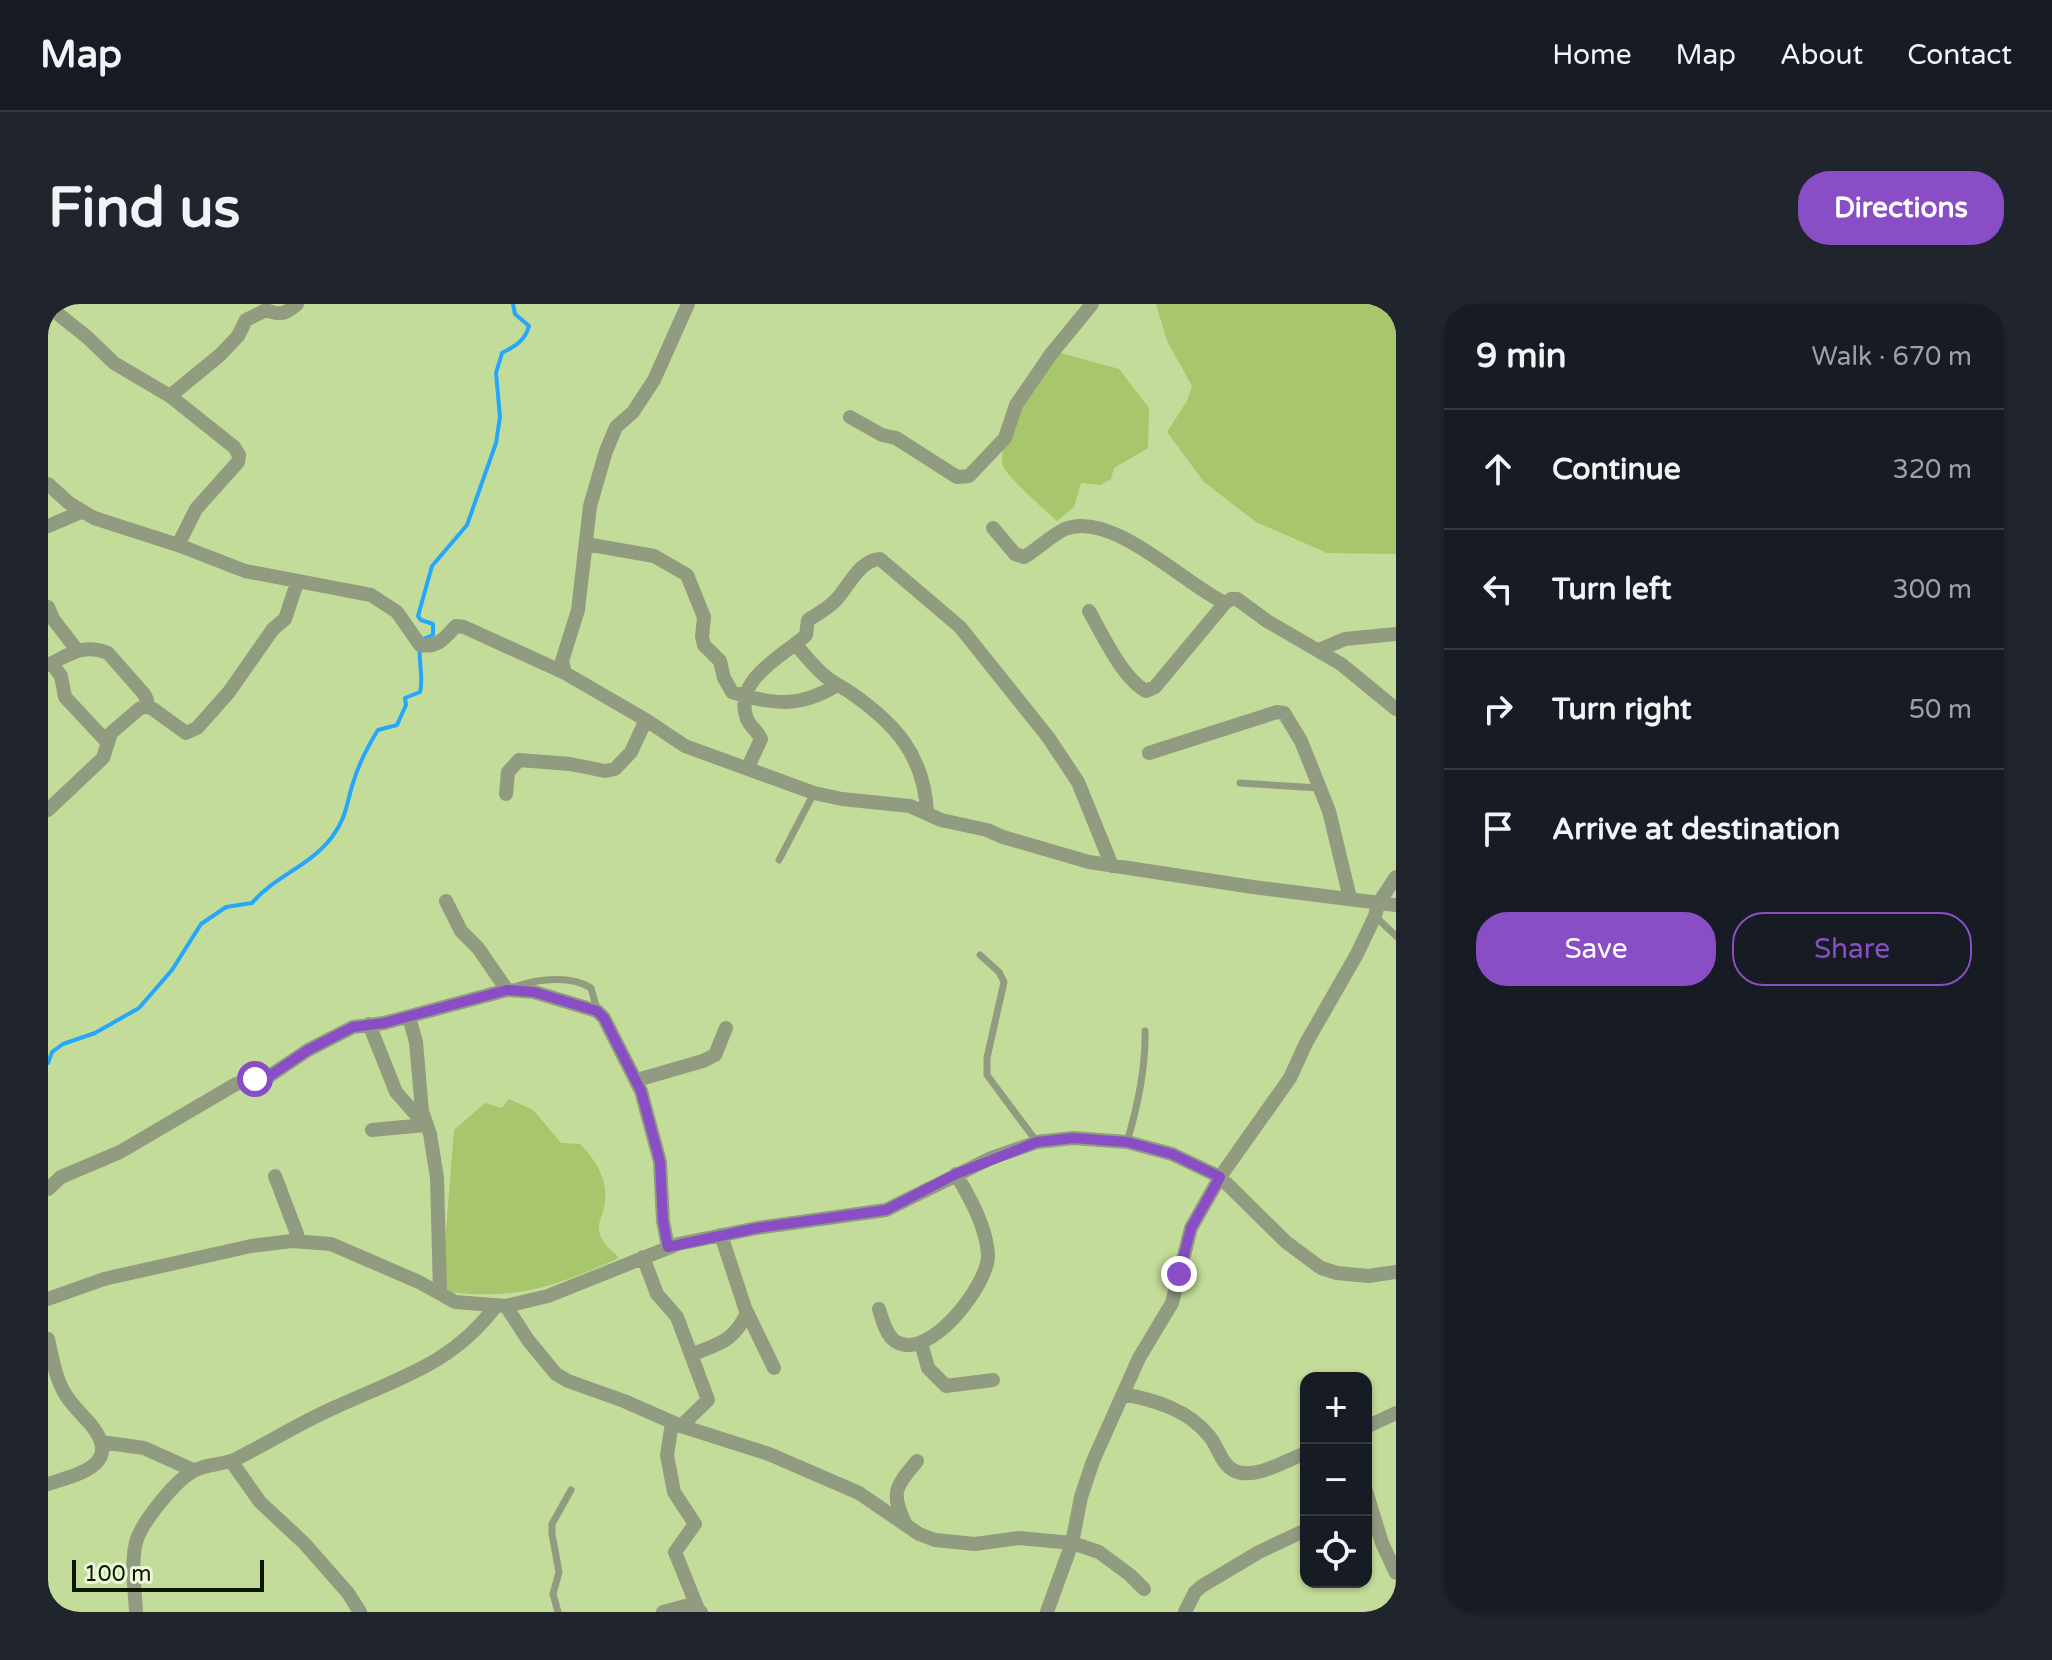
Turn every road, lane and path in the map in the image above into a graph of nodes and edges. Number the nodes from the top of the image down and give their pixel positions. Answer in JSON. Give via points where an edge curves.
{"nodes":[{"id":1,"x":297,"y":304,"type":"edge"},
{"id":2,"x":688,"y":304,"type":"edge"},
{"id":3,"x":1092,"y":304,"type":"edge"},
{"id":4,"x":48,"y":306,"type":"edge"},
{"id":5,"x":265,"y":307,"type":"edge"},
{"id":6,"x":170,"y":396,"type":"junction"},
{"id":7,"x":850,"y":417,"type":"dead end"},
{"id":8,"x":48,"y":484,"type":"edge"},
{"id":9,"x":81,"y":512,"type":"junction"},
{"id":10,"x":48,"y":526,"type":"edge"},
{"id":11,"x":993,"y":528,"type":"dead end"},
{"id":12,"x":586,"y":544,"type":"junction"},
{"id":13,"x":178,"y":545,"type":"junction"},
{"id":14,"x":297,"y":583,"type":"junction"},
{"id":15,"x":1225,"y":603,"type":"junction"},
{"id":16,"x":48,"y":607,"type":"edge"},
{"id":17,"x":1089,"y":611,"type":"dead end"},
{"id":18,"x":1396,"y":634,"type":"edge"},
{"id":19,"x":796,"y":645,"type":"junction"},
{"id":20,"x":77,"y":650,"type":"junction"},
{"id":21,"x":1319,"y":650,"type":"junction"},
{"id":22,"x":50,"y":664,"type":"edge"},
{"id":23,"x":565,"y":673,"type":"junction"},
{"id":24,"x":837,"y":685,"type":"junction"},
{"id":25,"x":746,"y":696,"type":"junction"},
{"id":26,"x":146,"y":706,"type":"junction"},
{"id":27,"x":1396,"y":709,"type":"edge"},
{"id":28,"x":646,"y":720,"type":"junction"},
{"id":29,"x":107,"y":742,"type":"junction"},
{"id":30,"x":1149,"y":753,"type":"dead end"},
{"id":31,"x":748,"y":767,"type":"junction"},
{"id":32,"x":1240,"y":783,"type":"dead end"},
{"id":33,"x":1319,"y":788,"type":"junction"},
{"id":34,"x":814,"y":793,"type":"junction"},
{"id":35,"x":506,"y":794,"type":"dead end"},
{"id":36,"x":48,"y":810,"type":"edge"},
{"id":37,"x":927,"y":812,"type":"junction"},
{"id":38,"x":779,"y":860,"type":"dead end"},
{"id":39,"x":1112,"y":866,"type":"junction"},
{"id":40,"x":1396,"y":877,"type":"edge"},
{"id":41,"x":1350,"y":898,"type":"junction"},
{"id":42,"x":446,"y":901,"type":"dead end"},
{"id":43,"x":1396,"y":905,"type":"edge"},
{"id":44,"x":1377,"y":910,"type":"junction"},
{"id":45,"x":1396,"y":936,"type":"edge"},
{"id":46,"x":980,"y":955,"type":"dead end"},
{"id":47,"x":507,"y":990,"type":"junction"},
{"id":48,"x":597,"y":1011,"type":"junction"},
{"id":49,"x":409,"y":1017,"type":"junction"},
{"id":50,"x":369,"y":1024,"type":"junction"},
{"id":51,"x":726,"y":1028,"type":"dead end"},
{"id":52,"x":1145,"y":1031,"type":"dead end"},
{"id":53,"x":637,"y":1080,"type":"junction"},
{"id":54,"x":425,"y":1125,"type":"junction"},
{"id":55,"x":372,"y":1130,"type":"dead end"},
{"id":56,"x":1037,"y":1142,"type":"junction"},
{"id":57,"x":1127,"y":1142,"type":"junction"},
{"id":58,"x":956,"y":1174,"type":"junction"},
{"id":59,"x":275,"y":1176,"type":"dead end"},
{"id":60,"x":1220,"y":1177,"type":"junction"},
{"id":61,"x":48,"y":1189,"type":"edge"},
{"id":62,"x":721,"y":1235,"type":"junction"},
{"id":63,"x":292,"y":1241,"type":"junction"},
{"id":64,"x":668,"y":1247,"type":"junction"},
{"id":65,"x":643,"y":1257,"type":"junction"},
{"id":66,"x":1396,"y":1272,"type":"edge"},
{"id":67,"x":440,"y":1292,"type":"junction"},
{"id":68,"x":48,"y":1299,"type":"edge"},
{"id":69,"x":501,"y":1306,"type":"junction"},
{"id":70,"x":879,"y":1309,"type":"dead end"},
{"id":71,"x":747,"y":1313,"type":"junction"},
{"id":72,"x":48,"y":1339,"type":"edge"},
{"id":73,"x":921,"y":1343,"type":"junction"},
{"id":74,"x":691,"y":1355,"type":"junction"},
{"id":75,"x":774,"y":1368,"type":"dead end"},
{"id":76,"x":993,"y":1380,"type":"dead end"},
{"id":77,"x":1123,"y":1394,"type":"junction"},
{"id":78,"x":1396,"y":1413,"type":"edge"},
{"id":79,"x":1372,"y":1424,"type":"edge"},
{"id":80,"x":676,"y":1425,"type":"junction"},
{"id":81,"x":101,"y":1442,"type":"junction"},
{"id":82,"x":1300,"y":1455,"type":"edge"},
{"id":83,"x":231,"y":1461,"type":"junction"},
{"id":84,"x":917,"y":1461,"type":"dead end"},
{"id":85,"x":193,"y":1470,"type":"junction"},
{"id":86,"x":48,"y":1484,"type":"edge"},
{"id":87,"x":571,"y":1490,"type":"dead end"},
{"id":88,"x":1372,"y":1512,"type":"edge"},
{"id":89,"x":906,"y":1526,"type":"junction"},
{"id":90,"x":1300,"y":1533,"type":"edge"},
{"id":91,"x":1072,"y":1543,"type":"junction"},
{"id":92,"x":1396,"y":1573,"type":"edge"},
{"id":93,"x":1144,"y":1589,"type":"dead end"},
{"id":94,"x":700,"y":1610,"type":"edge"},
{"id":95,"x":136,"y":1612,"type":"edge"},
{"id":96,"x":360,"y":1612,"type":"edge"},
{"id":97,"x":558,"y":1612,"type":"edge"},
{"id":98,"x":663,"y":1612,"type":"edge"},
{"id":99,"x":1047,"y":1612,"type":"edge"},
{"id":100,"x":1185,"y":1612,"type":"edge"}],
"edges":[{"from":1,"to":5,"type":"street","via":[[278,315]]},
{"from":2,"to":12,"type":"street","via":[[654,380],[611,436],[593,491]]},
{"from":3,"to":7,"type":"street","via":[[1016,405],[1005,438],[969,476],[957,477],[896,438]]},
{"from":4,"to":6,"type":"street","via":[[114,363]]},
{"from":5,"to":6,"type":"street","via":[[246,320],[220,355]]},
{"from":6,"to":13,"type":"street","via":[[239,455],[196,509]]},
{"from":8,"to":9,"type":"street"},
{"from":9,"to":10,"type":"street"},
{"from":9,"to":13,"type":"street"},
{"from":11,"to":15,"type":"street","via":[[1024,557],[1068,528],[1099,527]]},
{"from":12,"to":23,"type":"street","via":[[578,610],[562,661]]},
{"from":12,"to":25,"type":"street","via":[[654,556],[687,575],[704,617],[704,645],[720,661],[732,692]]},
{"from":13,"to":14,"type":"street","via":[[245,571]]},
{"from":14,"to":23,"type":"street","via":[[371,595],[397,612],[420,645],[442,643],[456,626],[464,627]]},
{"from":14,"to":26,"type":"street","via":[[285,619],[197,728],[186,733]]},
{"from":15,"to":17,"type":"street","via":[[1155,687],[1146,691],[1114,655]]},
{"from":15,"to":21,"type":"street","via":[[1237,599]]},
{"from":16,"to":20,"type":"street"},
{"from":18,"to":21,"type":"street","via":[[1345,639]]},
{"from":19,"to":24,"type":"street"},
{"from":19,"to":25,"type":"street","via":[[770,661]]},
{"from":19,"to":39,"type":"street","via":[[806,635],[808,620],[880,559],[960,627],[1048,737],[1078,782]]},
{"from":20,"to":22,"type":"street"},
{"from":20,"to":26,"type":"street","via":[[108,653],[144,694]]},
{"from":21,"to":27,"type":"street"},
{"from":22,"to":29,"type":"street","via":[[61,676],[65,697]]},
{"from":23,"to":28,"type":"street"},
{"from":24,"to":25,"type":"street","via":[[804,701]]},
{"from":24,"to":37,"type":"street","via":[[865,703],[907,745],[919,767]]},
{"from":25,"to":31,"type":"street","via":[[748,723],[761,739]]},
{"from":26,"to":29,"type":"street"},
{"from":28,"to":31,"type":"street","via":[[685,746]]},
{"from":28,"to":35,"type":"street","via":[[631,752],[615,769],[519,760],[508,772]]},
{"from":29,"to":36,"type":"street","via":[[103,758]]},
{"from":30,"to":33,"type":"street","via":[[1284,713]]},
{"from":31,"to":34,"type":"street"},
{"from":32,"to":33,"type":"lane"},
{"from":33,"to":41,"type":"street"},
{"from":34,"to":37,"type":"street"},
{"from":34,"to":38,"type":"lane"},
{"from":37,"to":39,"type":"street"},
{"from":39,"to":41,"type":"street"},
{"from":40,"to":44,"type":"street"},
{"from":41,"to":44,"type":"street"},
{"from":42,"to":47,"type":"street","via":[[461,931]]},
{"from":43,"to":44,"type":"street"},
{"from":44,"to":45,"type":"lane"},
{"from":44,"to":60,"type":"street","via":[[1290,1078]]},
{"from":46,"to":56,"type":"lane","via":[[1004,982],[987,1075]]},
{"from":47,"to":48,"type":"street","via":[[534,992]]},
{"from":47,"to":48,"type":"lane","via":[[532,981],[580,981],[591,988]]},
{"from":47,"to":49,"type":"street"},
{"from":48,"to":53,"type":"street"},
{"from":49,"to":50,"type":"street"},
{"from":49,"to":54,"type":"street","via":[[420,1063]]},
{"from":50,"to":54,"type":"street","via":[[396,1092]]},
{"from":50,"to":61,"type":"street","via":[[333,1037],[268,1077],[236,1084],[120,1152],[61,1177]]},
{"from":51,"to":53,"type":"street","via":[[715,1055]]},
{"from":52,"to":57,"type":"lane","via":[[1146,1059]]},
{"from":53,"to":64,"type":"street","via":[[660,1162]]},
{"from":54,"to":55,"type":"street"},
{"from":54,"to":67,"type":"street","via":[[437,1178]]},
{"from":56,"to":57,"type":"street"},
{"from":56,"to":58,"type":"street"},
{"from":57,"to":60,"type":"street","via":[[1172,1154]]},
{"from":58,"to":62,"type":"street","via":[[886,1210]]},
{"from":58,"to":73,"type":"street","via":[[983,1230],[987,1264],[958,1313]]},
{"from":59,"to":63,"type":"street","via":[[297,1234]]},
{"from":60,"to":66,"type":"street","via":[[1265,1224],[1321,1268],[1368,1276]]},
{"from":60,"to":77,"type":"street","via":[[1191,1228],[1172,1303]]},
{"from":62,"to":64,"type":"street"},
{"from":62,"to":71,"type":"street"},
{"from":63,"to":67,"type":"street","via":[[331,1244]]},
{"from":63,"to":68,"type":"street","via":[[104,1279]]},
{"from":64,"to":65,"type":"street"},
{"from":65,"to":69,"type":"street","via":[[548,1296]]},
{"from":65,"to":74,"type":"street","via":[[651,1283],[677,1317]]},
{"from":67,"to":69,"type":"street","via":[[455,1302]]},
{"from":69,"to":80,"type":"street","via":[[556,1374]]},
{"from":69,"to":83,"type":"street","via":[[445,1356]]},
{"from":70,"to":73,"type":"street","via":[[895,1341]]},
{"from":71,"to":74,"type":"street","via":[[730,1340]]},
{"from":71,"to":75,"type":"street"},
{"from":72,"to":81,"type":"street","via":[[58,1380]]},
{"from":73,"to":76,"type":"street","via":[[928,1368],[946,1386]]},
{"from":74,"to":80,"type":"street","via":[[708,1400]]},
{"from":77,"to":82,"type":"street","via":[[1176,1409],[1197,1423],[1236,1472],[1254,1472]]},
{"from":77,"to":91,"type":"street","via":[[1085,1485]]},
{"from":78,"to":79,"type":"street"},
{"from":80,"to":89,"type":"street","via":[[769,1454],[859,1493]]},
{"from":80,"to":94,"type":"street","via":[[667,1455],[674,1492],[695,1524],[676,1548],[675,1558]]},
{"from":81,"to":85,"type":"street","via":[[144,1448]]},
{"from":81,"to":86,"type":"street","via":[[94,1467]]},
{"from":83,"to":85,"type":"street"},
{"from":83,"to":96,"type":"street","via":[[260,1502],[304,1543]]},
{"from":84,"to":89,"type":"street","via":[[898,1483],[895,1496]]},
{"from":85,"to":95,"type":"street","via":[[173,1487],[137,1540]]},
{"from":87,"to":97,"type":"lane","via":[[552,1524]]},
{"from":88,"to":92,"type":"street"},
{"from":89,"to":91,"type":"street","via":[[935,1540]]},
{"from":90,"to":100,"type":"street","via":[[1202,1586]]},
{"from":91,"to":93,"type":"street","via":[[1099,1552]]},
{"from":91,"to":99,"type":"street"},
{"from":94,"to":98,"type":"street","via":[[689,1605]]}]}
